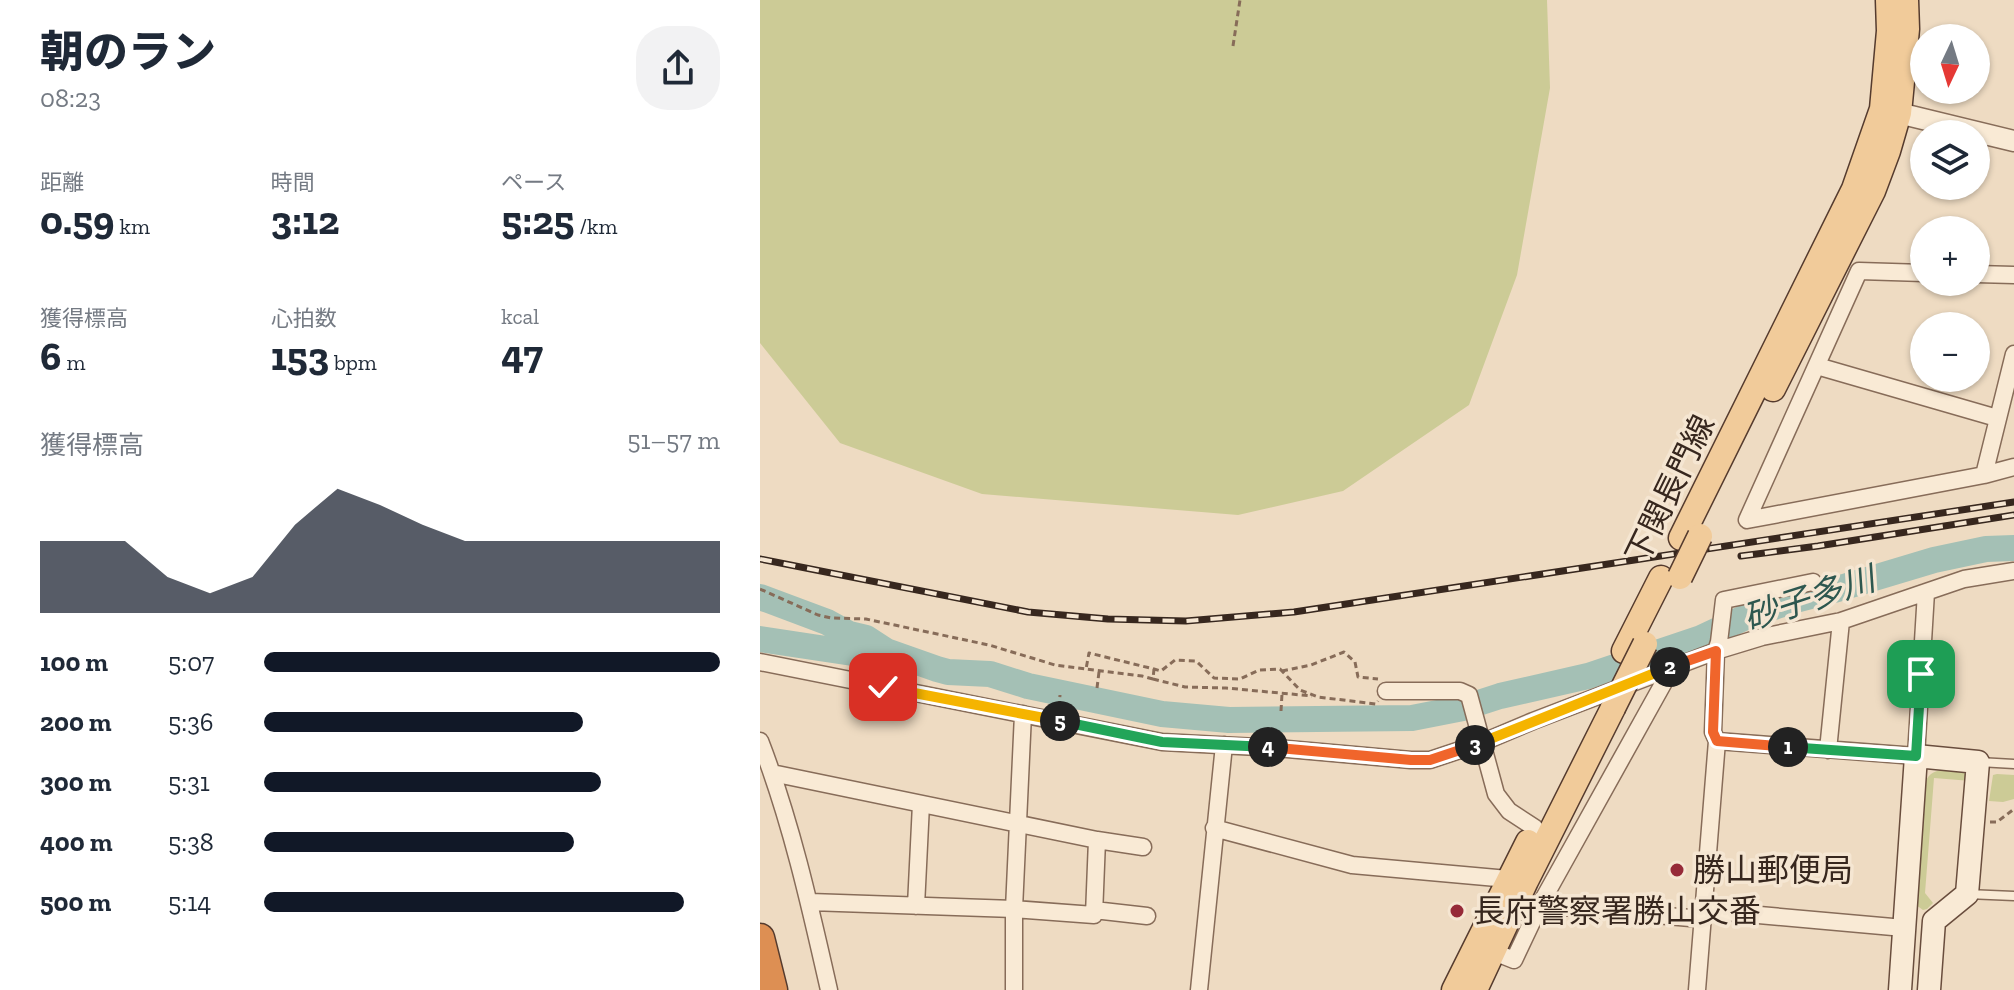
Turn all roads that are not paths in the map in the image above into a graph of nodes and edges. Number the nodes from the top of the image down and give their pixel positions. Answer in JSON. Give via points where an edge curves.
{"nodes":[{"id":1,"x":1888,"y":0,"type":"edge"},
{"id":2,"x":1906,"y":0,"type":"edge"},
{"id":3,"x":1890,"y":111,"type":"junction"},
{"id":4,"x":2014,"y":141,"type":"edge"},
{"id":5,"x":1910,"y":273,"type":"edge"},
{"id":6,"x":1990,"y":274,"type":"edge"},
{"id":7,"x":2014,"y":275,"type":"edge"},
{"id":8,"x":2014,"y":354,"type":"edge"},
{"id":9,"x":1817,"y":366,"type":"junction"},
{"id":10,"x":1997,"y":418,"type":"junction"},
{"id":11,"x":2014,"y":467,"type":"edge"},
{"id":12,"x":1984,"y":475,"type":"junction"},
{"id":13,"x":2014,"y":571,"type":"edge"},
{"id":14,"x":1813,"y":582,"type":"dead end"},
{"id":15,"x":1926,"y":592,"type":"junction"},
{"id":16,"x":1841,"y":621,"type":"junction"},
{"id":17,"x":1718,"y":647,"type":"junction"},
{"id":18,"x":760,"y":662,"type":"edge"},
{"id":19,"x":1673,"y":666,"type":"junction"},
{"id":20,"x":1386,"y":691,"type":"road end"},
{"id":21,"x":1603,"y":709,"type":"junction"},
{"id":22,"x":1023,"y":714,"type":"junction"},
{"id":23,"x":760,"y":741,"type":"edge"},
{"id":24,"x":1717,"y":741,"type":"junction"},
{"id":25,"x":1481,"y":743,"type":"junction"},
{"id":26,"x":1224,"y":745,"type":"junction"},
{"id":27,"x":1828,"y":750,"type":"junction"},
{"id":28,"x":1916,"y":756,"type":"junction"},
{"id":29,"x":1978,"y":762,"type":"junction"},
{"id":30,"x":2014,"y":764,"type":"edge"},
{"id":31,"x":772,"y":773,"type":"junction"},
{"id":32,"x":921,"y":804,"type":"junction"},
{"id":33,"x":1018,"y":824,"type":"junction"},
{"id":34,"x":1214,"y":828,"type":"junction"},
{"id":35,"x":1535,"y":828,"type":"junction"},
{"id":36,"x":1097,"y":840,"type":"junction"},
{"id":37,"x":1143,"y":847,"type":"dead end"},
{"id":38,"x":1508,"y":879,"type":"junction"},
{"id":39,"x":1967,"y":894,"type":"junction"},
{"id":40,"x":2014,"y":896,"type":"edge"},
{"id":41,"x":810,"y":902,"type":"junction"},
{"id":42,"x":1540,"y":905,"type":"junction"},
{"id":43,"x":916,"y":906,"type":"junction"},
{"id":44,"x":1014,"y":909,"type":"junction"},
{"id":45,"x":1094,"y":910,"type":"junction"},
{"id":46,"x":1703,"y":915,"type":"junction"},
{"id":47,"x":1147,"y":916,"type":"dead end"},
{"id":48,"x":1904,"y":921,"type":"junction"},
{"id":49,"x":1934,"y":921,"type":"junction"},
{"id":50,"x":760,"y":938,"type":"edge"},
{"id":51,"x":1494,"y":952,"type":"junction"},
{"id":52,"x":773,"y":990,"type":"edge"},
{"id":53,"x":829,"y":990,"type":"edge"},
{"id":54,"x":1014,"y":990,"type":"edge"},
{"id":55,"x":1199,"y":990,"type":"edge"},
{"id":56,"x":1454,"y":990,"type":"edge"},
{"id":57,"x":1475,"y":990,"type":"edge"},
{"id":58,"x":1697,"y":990,"type":"edge"},
{"id":59,"x":1900,"y":990,"type":"edge"},
{"id":60,"x":1929,"y":990,"type":"edge"}],
"edges":[{"from":1,"to":3,"type":"main road","name":"下関長門線"},
{"from":2,"to":3,"type":"main road","name":"下関長門線","via":[[1907,29]]},
{"from":3,"to":4,"type":"street"},
{"from":3,"to":21,"type":"main road","name":"下関長門線","bridge":true,"via":[[1690,537]]},
{"from":5,"to":9,"type":"street","via":[[1859,271]]},
{"from":6,"to":7,"type":"street"},
{"from":8,"to":10,"type":"street"},
{"from":9,"to":10,"type":"street"},
{"from":9,"to":12,"type":"street","via":[[1747,520]]},
{"from":10,"to":12,"type":"street"},
{"from":11,"to":12,"type":"street"},
{"from":13,"to":15,"type":"street"},
{"from":14,"to":17,"type":"street","via":[[1724,600]]},
{"from":15,"to":16,"type":"street"},
{"from":15,"to":28,"type":"street"},
{"from":16,"to":17,"type":"street"},
{"from":16,"to":27,"type":"street"},
{"from":17,"to":19,"type":"street"},
{"from":17,"to":24,"type":"street","via":[[1713,732]]},
{"from":18,"to":22,"type":"street"},
{"from":19,"to":25,"type":"street"},
{"from":19,"to":42,"type":"street"},
{"from":20,"to":25,"type":"street","via":[[1469,695]]},
{"from":21,"to":35,"type":"main road","name":"下関長門線"},
{"from":21,"to":51,"type":"main road","name":"下関長門線"},
{"from":22,"to":26,"type":"street","via":[[1162,742]]},
{"from":22,"to":33,"type":"street"},
{"from":23,"to":31,"type":"street"},
{"from":24,"to":27,"type":"street"},
{"from":24,"to":46,"type":"street"},
{"from":25,"to":26,"type":"street","via":[[1430,760]]},
{"from":25,"to":35,"type":"street","via":[[1496,794],[1509,811]]},
{"from":26,"to":34,"type":"street"},
{"from":27,"to":28,"type":"street"},
{"from":28,"to":29,"type":"main road"},
{"from":28,"to":48,"type":"main road"},
{"from":29,"to":30,"type":"lane"},
{"from":29,"to":39,"type":"main road"},
{"from":31,"to":32,"type":"street"},
{"from":31,"to":41,"type":"street"},
{"from":32,"to":33,"type":"street"},
{"from":32,"to":43,"type":"street"},
{"from":33,"to":36,"type":"street"},
{"from":33,"to":44,"type":"street"},
{"from":34,"to":38,"type":"street","via":[[1352,865]]},
{"from":34,"to":55,"type":"street"},
{"from":35,"to":38,"type":"main road","name":"下関長門線"},
{"from":36,"to":37,"type":"street"},
{"from":36,"to":45,"type":"street"},
{"from":38,"to":56,"type":"main road","name":"下関長門線"},
{"from":39,"to":40,"type":"lane"},
{"from":39,"to":49,"type":"main road"},
{"from":41,"to":43,"type":"street"},
{"from":41,"to":53,"type":"street"},
{"from":42,"to":46,"type":"street"},
{"from":42,"to":51,"type":"street","via":[[1514,960]]},
{"from":43,"to":44,"type":"street"},
{"from":44,"to":45,"type":"street","via":[[1094,915]]},
{"from":44,"to":54,"type":"street"},
{"from":45,"to":47,"type":"street"},
{"from":46,"to":48,"type":"street"},
{"from":46,"to":58,"type":"street"},
{"from":48,"to":49,"type":"main road"},
{"from":48,"to":59,"type":"main road"},
{"from":49,"to":60,"type":"main road"},
{"from":50,"to":52,"type":"highway"},
{"from":51,"to":57,"type":"main road","name":"下関長門線"}]}
